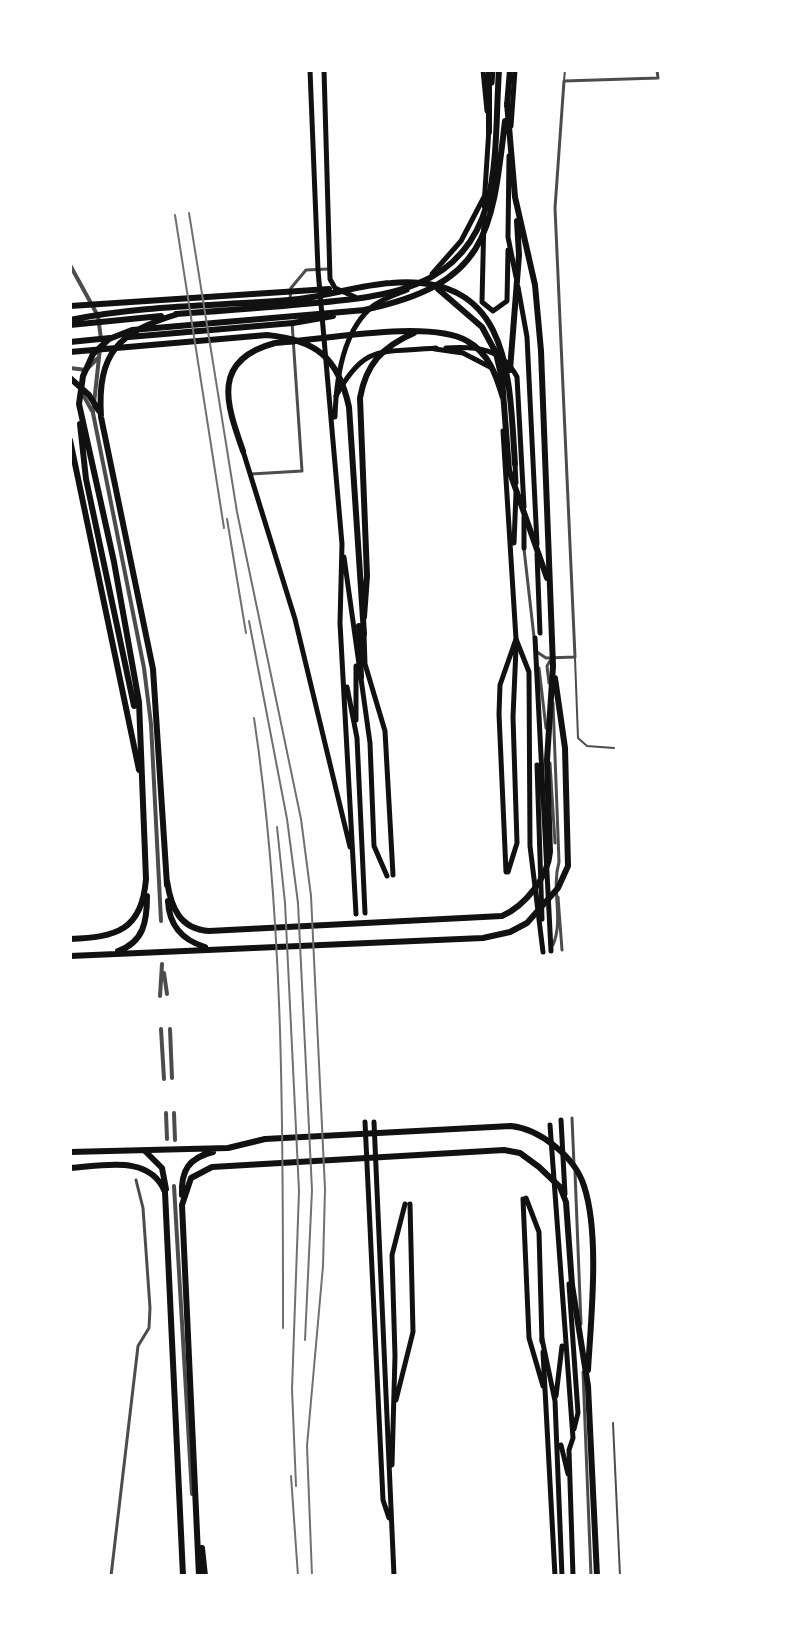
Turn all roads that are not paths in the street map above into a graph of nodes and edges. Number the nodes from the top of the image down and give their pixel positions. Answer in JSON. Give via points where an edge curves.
{"nodes":[{"id":1,"x":310,"y":70,"type":"edge"},
{"id":2,"x":324,"y":70,"type":"edge"},
{"id":3,"x":483,"y":70,"type":"edge"},
{"id":4,"x":491,"y":70,"type":"edge"},
{"id":5,"x":499,"y":70,"type":"edge"},
{"id":6,"x":513,"y":70,"type":"edge"},
{"id":7,"x":565,"y":70,"type":"edge"},
{"id":8,"x":657,"y":70,"type":"edge"},
{"id":9,"x":564,"y":81,"type":"junction"},
{"id":10,"x":507,"y":103,"type":"junction"},
{"id":11,"x":489,"y":132,"type":"junction"},
{"id":12,"x":484,"y":196,"type":"junction"},
{"id":13,"x":515,"y":197,"type":"junction"},
{"id":14,"x":508,"y":237,"type":"junction"},
{"id":15,"x":70,"y":265,"type":"edge"},
{"id":16,"x":329,"y":269,"type":"junction"},
{"id":17,"x":318,"y":270,"type":"junction"},
{"id":18,"x":70,"y":277,"type":"edge"},
{"id":19,"x":81,"y":283,"type":"junction"},
{"id":20,"x":345,"y":289,"type":"junction"},
{"id":21,"x":438,"y":289,"type":"junction"},
{"id":22,"x":396,"y":295,"type":"junction"},
{"id":23,"x":70,"y":306,"type":"edge"},
{"id":24,"x":365,"y":310,"type":"junction"},
{"id":25,"x":178,"y":314,"type":"junction"},
{"id":26,"x":70,"y":322,"type":"edge"},
{"id":27,"x":417,"y":332,"type":"junction"},
{"id":28,"x":70,"y":342,"type":"edge"},
{"id":29,"x":435,"y":349,"type":"junction"},
{"id":30,"x":70,"y":352,"type":"edge"},
{"id":31,"x":100,"y":355,"type":"junction"},
{"id":32,"x":70,"y":373,"type":"edge"},
{"id":33,"x":509,"y":377,"type":"junction"},
{"id":34,"x":336,"y":396,"type":"junction"},
{"id":35,"x":503,"y":398,"type":"junction"},
{"id":36,"x":79,"y":404,"type":"junction"},
{"id":37,"x":93,"y":413,"type":"junction"},
{"id":38,"x":101,"y":417,"type":"junction"},
{"id":39,"x":70,"y":440,"type":"edge"},
{"id":40,"x":335,"y":442,"type":"junction"},
{"id":41,"x":243,"y":451,"type":"joint"},
{"id":42,"x":515,"y":464,"type":"joint"},
{"id":43,"x":251,"y":474,"type":"junction"},
{"id":44,"x":86,"y":479,"type":"junction"},
{"id":45,"x":516,"y":514,"type":"junction"},
{"id":46,"x":342,"y":544,"type":"junction"},
{"id":47,"x":524,"y":548,"type":"junction"},
{"id":48,"x":512,"y":560,"type":"junction"},
{"id":49,"x":550,"y":592,"type":"junction"},
{"id":50,"x":360,"y":611,"type":"junction"},
{"id":51,"x":540,"y":633,"type":"dead end"},
{"id":52,"x":364,"y":634,"type":"junction"},
{"id":53,"x":535,"y":638,"type":"junction"},
{"id":54,"x":516,"y":639,"type":"junction"},
{"id":55,"x":537,"y":652,"type":"junction"},
{"id":56,"x":557,"y":657,"type":"junction"},
{"id":57,"x":575,"y":657,"type":"junction"},
{"id":58,"x":356,"y":661,"type":"junction"},
{"id":59,"x":553,"y":666,"type":"junction"},
{"id":60,"x":361,"y":677,"type":"junction"},
{"id":61,"x":343,"y":679,"type":"junction"},
{"id":62,"x":134,"y":706,"type":"dead end"},
{"id":63,"x":547,"y":736,"type":"junction"},
{"id":64,"x":555,"y":736,"type":"junction"},
{"id":65,"x":357,"y":738,"type":"junction"},
{"id":66,"x":614,"y":748,"type":"dead end"},
{"id":67,"x":537,"y":760,"type":"dead end"},
{"id":68,"x":144,"y":797,"type":"junction"},
{"id":69,"x":555,"y":843,"type":"dead end"},
{"id":70,"x":146,"y":879,"type":"junction"},
{"id":71,"x":167,"y":881,"type":"junction"},
{"id":72,"x":558,"y":897,"type":"dead end"},
{"id":73,"x":355,"y":901,"type":"junction"},
{"id":74,"x":365,"y":913,"type":"dead end"},
{"id":75,"x":356,"y":914,"type":"dead end"},
{"id":76,"x":161,"y":921,"type":"dead end"},
{"id":77,"x":70,"y":939,"type":"edge"},
{"id":78,"x":215,"y":949,"type":"junction"},
{"id":79,"x":562,"y":950,"type":"dead end"},
{"id":80,"x":551,"y":951,"type":"joint"},
{"id":81,"x":107,"y":954,"type":"junction"},
{"id":82,"x":70,"y":956,"type":"edge"},
{"id":83,"x":167,"y":994,"type":"dead end"},
{"id":84,"x":160,"y":996,"type":"dead end"},
{"id":85,"x":161,"y":1029,"type":"dead end"},
{"id":86,"x":170,"y":1029,"type":"dead end"},
{"id":87,"x":172,"y":1078,"type":"dead end"},
{"id":88,"x":164,"y":1079,"type":"dead end"},
{"id":89,"x":166,"y":1113,"type":"dead end"},
{"id":90,"x":174,"y":1113,"type":"dead end"},
{"id":91,"x":572,"y":1118,"type":"dead end"},
{"id":92,"x":561,"y":1120,"type":"dead end"},
{"id":93,"x":365,"y":1122,"type":"dead end"},
{"id":94,"x":374,"y":1122,"type":"dead end"},
{"id":95,"x":550,"y":1125,"type":"dead end"},
{"id":96,"x":167,"y":1139,"type":"dead end"},
{"id":97,"x":175,"y":1140,"type":"dead end"},
{"id":98,"x":228,"y":1148,"type":"junction"},
{"id":99,"x":70,"y":1152,"type":"edge"},
{"id":100,"x":146,"y":1152,"type":"junction"},
{"id":101,"x":70,"y":1168,"type":"edge"},
{"id":102,"x":136,"y":1180,"type":"dead end"},
{"id":103,"x":174,"y":1186,"type":"dead end"},
{"id":104,"x":168,"y":1205,"type":"junction"},
{"id":105,"x":182,"y":1205,"type":"junction"},
{"id":106,"x":371,"y":1273,"type":"junction"},
{"id":107,"x":381,"y":1305,"type":"junction"},
{"id":108,"x":563,"y":1331,"type":"junction"},
{"id":109,"x":542,"y":1339,"type":"junction"},
{"id":110,"x":588,"y":1386,"type":"junction"},
{"id":111,"x":555,"y":1401,"type":"junction"},
{"id":112,"x":548,"y":1403,"type":"junction"},
{"id":113,"x":393,"y":1411,"type":"junction"},
{"id":114,"x":613,"y":1423,"type":"dead end"},
{"id":115,"x":557,"y":1429,"type":"junction"},
{"id":116,"x":573,"y":1438,"type":"junction"},
{"id":117,"x":572,"y":1491,"type":"junction"},
{"id":118,"x":390,"y":1500,"type":"junction"},
{"id":119,"x":198,"y":1517,"type":"junction"},
{"id":120,"x":391,"y":1522,"type":"junction"},
{"id":121,"x":111,"y":1576,"type":"edge"},
{"id":122,"x":183,"y":1576,"type":"edge"},
{"id":123,"x":198,"y":1576,"type":"edge"},
{"id":124,"x":205,"y":1576,"type":"edge"},
{"id":125,"x":395,"y":1576,"type":"edge"},
{"id":126,"x":555,"y":1576,"type":"edge"},
{"id":127,"x":562,"y":1576,"type":"edge"},
{"id":128,"x":573,"y":1576,"type":"edge"},
{"id":129,"x":591,"y":1576,"type":"edge"},
{"id":130,"x":597,"y":1576,"type":"edge"},
{"id":131,"x":620,"y":1576,"type":"edge"}],
"edges":[{"from":1,"to":17,"type":"main road"},
{"from":2,"to":16,"type":"main road"},
{"from":3,"to":11,"type":"main road"},
{"from":4,"to":11,"type":"highway"},
{"from":5,"to":25,"type":"highway","via":[[487,203],[459,255],[435,276],[399,293]]},
{"from":6,"to":10,"type":"highway"},
{"from":6,"to":14,"type":"main road"},
{"from":7,"to":9,"type":"lane"},
{"from":8,"to":9,"type":"street","via":[[658,78]]},
{"from":9,"to":57,"type":"street","via":[[555,208]]},
{"from":10,"to":13,"type":"highway"},
{"from":10,"to":24,"type":"highway","via":[[493,213],[471,256],[426,292]]},
{"from":11,"to":12,"type":"main road"},
{"from":12,"to":14,"type":"main road","via":[[482,302],[493,311],[507,301]]},
{"from":12,"to":22,"type":"main road","via":[[461,241],[439,268]]},
{"from":13,"to":33,"type":"highway","via":[[519,255]]},
{"from":13,"to":49,"type":"highway","via":[[539,319]]},
{"from":14,"to":51,"type":"main road","via":[[527,337]]},
{"from":15,"to":19,"type":"street"},
{"from":16,"to":17,"type":"street"},
{"from":16,"to":22,"type":"main road","via":[[335,288],[349,297]]},
{"from":17,"to":40,"type":"main road"},
{"from":17,"to":43,"type":"street","via":[[306,270],[291,288],[302,471]]},
{"from":18,"to":19,"type":"street"},
{"from":19,"to":31,"type":"street","via":[[98,316]]},
{"from":20,"to":21,"type":"highway","via":[[416,282]]},
{"from":20,"to":23,"type":"highway"},
{"from":20,"to":26,"type":"highway","via":[[294,300],[107,312]]},
{"from":21,"to":33,"type":"highway","via":[[467,300],[490,323],[504,350]]},
{"from":21,"to":35,"type":"highway","via":[[482,327],[496,353]]},
{"from":22,"to":34,"type":"main road","via":[[374,305],[360,322],[346,347]]},
{"from":24,"to":28,"type":"highway","via":[[293,323]]},
{"from":24,"to":36,"type":"highway","via":[[132,330],[109,339],[93,354]]},
{"from":25,"to":26,"type":"highway"},
{"from":25,"to":38,"type":"highway","via":[[148,323],[117,345],[104,364],[99,385]]},
{"from":27,"to":35,"type":"highway","via":[[452,334],[469,342],[485,356]]},
{"from":27,"to":41,"type":"highway","via":[[256,348],[239,361],[226,394]]},
{"from":27,"to":52,"type":"highway","via":[[391,343],[375,358],[360,398]]},
{"from":29,"to":34,"type":"main road","via":[[373,353],[359,360]]},
{"from":29,"to":47,"type":"main road","via":[[497,353],[517,377]]},
{"from":29,"to":48,"type":"main road","via":[[479,360],[489,365],[495,378],[501,397]]},
{"from":30,"to":50,"type":"highway","via":[[267,335],[295,338],[331,361],[349,407]]},
{"from":31,"to":32,"type":"street","via":[[86,370]]},
{"from":31,"to":37,"type":"street"},
{"from":32,"to":37,"type":"street"},
{"from":32,"to":38,"type":"highway"},
{"from":33,"to":42,"type":"highway"},
{"from":34,"to":40,"type":"main road"},
{"from":35,"to":49,"type":"highway","via":[[509,470]]},
{"from":36,"to":44,"type":"highway"},
{"from":36,"to":68,"type":"highway","via":[[131,648]]},
{"from":37,"to":76,"type":"street","via":[[144,668]]},
{"from":38,"to":71,"type":"highway","via":[[153,669]]},
{"from":39,"to":44,"type":"highway"},
{"from":39,"to":68,"type":"highway"},
{"from":40,"to":46,"type":"main road"},
{"from":41,"to":43,"type":"main road"},
{"from":42,"to":45,"type":"main road"},
{"from":43,"to":73,"type":"main road","via":[[295,619],[349,839]]},
{"from":44,"to":62,"type":"highway"},
{"from":45,"to":47,"type":"main road"},
{"from":45,"to":48,"type":"main road"},
{"from":46,"to":58,"type":"main road"},
{"from":46,"to":61,"type":"main road"},
{"from":47,"to":53,"type":"street"},
{"from":48,"to":54,"type":"main road"},
{"from":49,"to":59,"type":"highway"},
{"from":50,"to":52,"type":"highway"},
{"from":50,"to":60,"type":"highway"},
{"from":52,"to":60,"type":"main road","via":[[365,664],[385,731],[390,876],[374,846]]},
{"from":53,"to":55,"type":"street"},
{"from":53,"to":80,"type":"main road"},
{"from":54,"to":54,"type":"main road","via":[[517,843],[507,872],[500,685]]},
{"from":54,"to":67,"type":"main road","via":[[529,672],[530,846],[543,952]]},
{"from":55,"to":56,"type":"street"},
{"from":55,"to":63,"type":"street"},
{"from":56,"to":57,"type":"street"},
{"from":56,"to":64,"type":"street","via":[[547,666]]},
{"from":57,"to":66,"type":"lane","via":[[578,738],[587,746]]},
{"from":58,"to":60,"type":"main road"},
{"from":58,"to":65,"type":"main road"},
{"from":59,"to":71,"type":"highway","via":[[547,760],[550,860],[536,885],[510,912],[198,930],[176,913]]},
{"from":59,"to":78,"type":"highway","via":[[564,736],[568,866],[558,888],[527,923],[483,938]]},
{"from":61,"to":65,"type":"main road"},
{"from":61,"to":73,"type":"main road"},
{"from":63,"to":64,"type":"street"},
{"from":63,"to":69,"type":"street"},
{"from":64,"to":80,"type":"street","via":[[558,933]]},
{"from":65,"to":74,"type":"main road"},
{"from":68,"to":70,"type":"highway"},
{"from":70,"to":77,"type":"highway","via":[[141,906],[124,928],[102,937]]},
{"from":70,"to":81,"type":"highway","via":[[143,932],[127,948]]},
{"from":71,"to":78,"type":"highway","via":[[175,927],[193,943]]},
{"from":72,"to":79,"type":"street"},
{"from":73,"to":75,"type":"main road"},
{"from":78,"to":81,"type":"highway"},
{"from":81,"to":82,"type":"highway"},
{"from":83,"to":84,"type":"street","via":[[162,964]]},
{"from":85,"to":88,"type":"street"},
{"from":86,"to":87,"type":"street"},
{"from":89,"to":96,"type":"street"},
{"from":90,"to":97,"type":"street"},
{"from":91,"to":129,"type":"street"},
{"from":92,"to":116,"type":"main road","via":[[578,1413]]},
{"from":93,"to":106,"type":"main road"},
{"from":94,"to":107,"type":"main road"},
{"from":95,"to":108,"type":"main road"},
{"from":98,"to":100,"type":"highway"},
{"from":98,"to":105,"type":"highway","via":[[188,1164],[182,1176]]},
{"from":98,"to":110,"type":"highway","via":[[265,1139],[511,1126],[538,1133],[576,1170],[587,1195],[592,1307]]},
{"from":99,"to":100,"type":"highway"},
{"from":100,"to":104,"type":"highway","via":[[162,1168]]},
{"from":101,"to":104,"type":"highway","via":[[146,1169],[162,1186]]},
{"from":102,"to":121,"type":"street","via":[[143,1208],[149,1328],[138,1346]]},
{"from":103,"to":123,"type":"street"},
{"from":104,"to":122,"type":"highway"},
{"from":105,"to":110,"type":"highway","via":[[191,1178],[212,1167],[496,1150],[520,1153],[564,1196]]},
{"from":105,"to":119,"type":"highway"},
{"from":106,"to":107,"type":"main road"},
{"from":106,"to":120,"type":"main road","via":[[383,1500]]},
{"from":107,"to":118,"type":"main road"},
{"from":108,"to":111,"type":"main road"},
{"from":108,"to":116,"type":"main road"},
{"from":109,"to":111,"type":"main road"},
{"from":109,"to":112,"type":"main road"},
{"from":109,"to":112,"type":"main road","via":[[539,1232],[524,1198],[529,1338]]},
{"from":110,"to":130,"type":"highway"},
{"from":111,"to":115,"type":"main road"},
{"from":112,"to":126,"type":"main road"},
{"from":113,"to":113,"type":"main road","via":[[392,1255],[407,1204],[413,1332]]},
{"from":113,"to":118,"type":"main road"},
{"from":114,"to":131,"type":"lane"},
{"from":115,"to":117,"type":"main road"},
{"from":115,"to":127,"type":"main road"},
{"from":116,"to":117,"type":"main road"},
{"from":117,"to":128,"type":"main road"},
{"from":118,"to":120,"type":"main road"},
{"from":119,"to":123,"type":"highway"},
{"from":119,"to":124,"type":"highway"},
{"from":120,"to":125,"type":"main road"}]}
